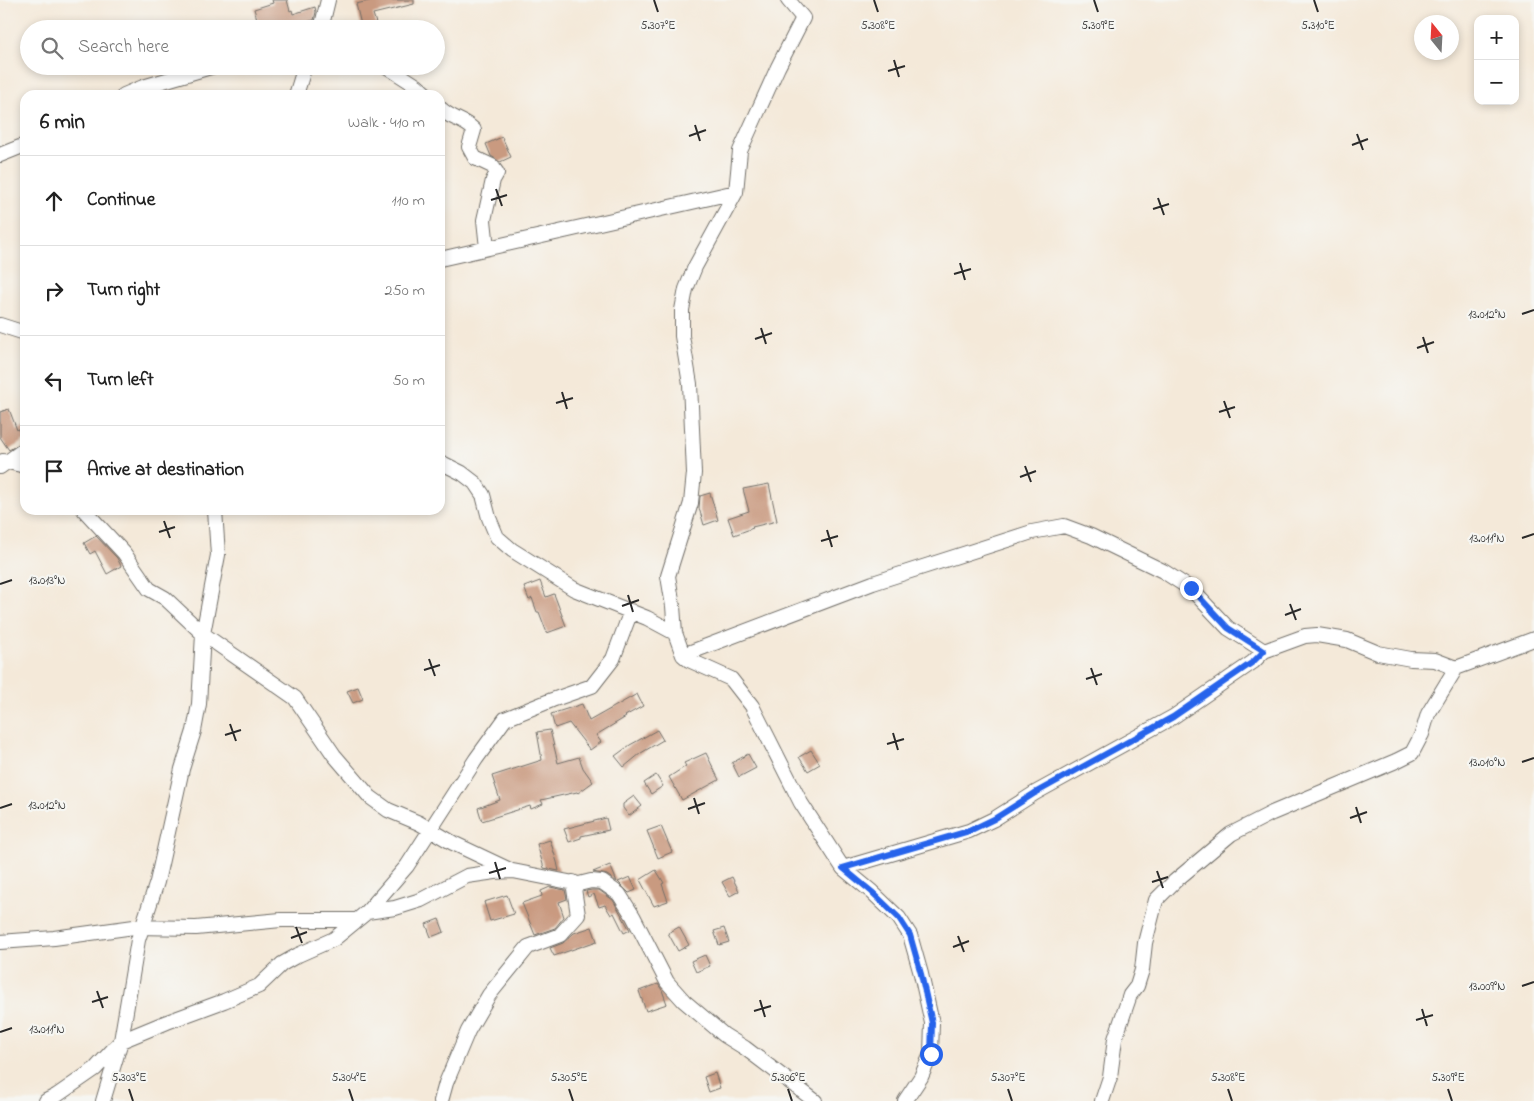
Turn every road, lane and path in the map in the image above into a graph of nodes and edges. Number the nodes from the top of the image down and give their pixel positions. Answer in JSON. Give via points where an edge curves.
{"nodes":[{"id":1,"x":328,"y":0,"type":"edge"},
{"id":2,"x":788,"y":0,"type":"edge"},
{"id":3,"x":323,"y":20,"type":"edge"},
{"id":4,"x":184,"y":75,"type":"edge"},
{"id":5,"x":302,"y":75,"type":"edge"},
{"id":6,"x":400,"y":75,"type":"edge"},
{"id":7,"x":136,"y":90,"type":"edge"},
{"id":8,"x":298,"y":90,"type":"edge"},
{"id":9,"x":421,"y":90,"type":"edge"},
{"id":10,"x":445,"y":114,"type":"edge"},
{"id":11,"x":20,"y":147,"type":"edge"},
{"id":12,"x":0,"y":156,"type":"edge"},
{"id":13,"x":736,"y":192,"type":"junction"},
{"id":14,"x":486,"y":248,"type":"junction"},
{"id":15,"x":445,"y":257,"type":"edge"},
{"id":16,"x":0,"y":325,"type":"edge"},
{"id":17,"x":20,"y":331,"type":"edge"},
{"id":18,"x":20,"y":452,"type":"edge"},
{"id":19,"x":2,"y":463,"type":"edge"},
{"id":20,"x":445,"y":464,"type":"edge"},
{"id":21,"x":20,"y":465,"type":"edge"},
{"id":22,"x":89,"y":515,"type":"edge"},
{"id":23,"x":215,"y":515,"type":"edge"},
{"id":24,"x":631,"y":611,"type":"junction"},
{"id":25,"x":675,"y":633,"type":"junction"},
{"id":26,"x":203,"y":634,"type":"junction"},
{"id":27,"x":1534,"y":638,"type":"edge"},
{"id":28,"x":1264,"y":651,"type":"junction"},
{"id":29,"x":682,"y":655,"type":"junction"},
{"id":30,"x":1456,"y":668,"type":"junction"},
{"id":31,"x":430,"y":829,"type":"junction"},
{"id":32,"x":843,"y":868,"type":"junction"},
{"id":33,"x":513,"y":872,"type":"junction"},
{"id":34,"x":573,"y":882,"type":"junction"},
{"id":35,"x":362,"y":916,"type":"junction"},
{"id":36,"x":142,"y":928,"type":"junction"},
{"id":37,"x":0,"y":942,"type":"edge"},
{"id":38,"x":121,"y":1041,"type":"junction"},
{"id":39,"x":46,"y":1101,"type":"edge"},
{"id":40,"x":103,"y":1101,"type":"edge"},
{"id":41,"x":440,"y":1101,"type":"edge"},
{"id":42,"x":815,"y":1101,"type":"edge"},
{"id":43,"x":905,"y":1101,"type":"edge"},
{"id":44,"x":1102,"y":1101,"type":"edge"}],
"edges":[{"from":1,"to":3,"type":"street"},
{"from":2,"to":13,"type":"street","via":[[803,18],[740,152]]},
{"from":4,"to":7,"type":"street"},
{"from":5,"to":8,"type":"street"},
{"from":6,"to":9,"type":"street"},
{"from":10,"to":14,"type":"street","via":[[468,123],[474,130],[469,147],[475,158],[492,166],[497,173],[484,220]]},
{"from":11,"to":12,"type":"street"},
{"from":13,"to":14,"type":"street"},
{"from":13,"to":25,"type":"street","via":[[695,266],[682,310],[682,336],[690,384],[694,473],[691,503],[668,576]]},
{"from":14,"to":15,"type":"street"},
{"from":16,"to":17,"type":"street"},
{"from":18,"to":19,"type":"street"},
{"from":19,"to":21,"type":"street"},
{"from":20,"to":24,"type":"street","via":[[475,483],[483,495],[497,537],[512,550],[574,589]]},
{"from":22,"to":26,"type":"street","via":[[124,553],[149,589],[165,598]]},
{"from":23,"to":26,"type":"street","via":[[218,555]]},
{"from":24,"to":25,"type":"street"},
{"from":24,"to":31,"type":"street","via":[[613,659],[592,686],[505,719]]},
{"from":25,"to":29,"type":"street"},
{"from":26,"to":31,"type":"street","via":[[295,698],[334,754],[370,797],[388,810]]},
{"from":26,"to":36,"type":"street","via":[[196,722],[157,882]]},
{"from":27,"to":30,"type":"street"},
{"from":28,"to":29,"type":"street","via":[[1228,628],[1191,588],[1092,536],[1064,526],[1032,532],[873,583]]},
{"from":28,"to":30,"type":"street","via":[[1305,636],[1317,635],[1347,640],[1378,653],[1435,660]]},
{"from":28,"to":32,"type":"street","via":[[1173,717],[994,819],[969,831]]},
{"from":29,"to":32,"type":"street","via":[[731,679],[752,706],[801,804]]},
{"from":30,"to":44,"type":"street","via":[[1428,714],[1412,752],[1231,834],[1156,900],[1142,970],[1115,1039],[1110,1077]]},
{"from":31,"to":33,"type":"street","via":[[453,844]]},
{"from":31,"to":35,"type":"street","via":[[407,866]]},
{"from":32,"to":43,"type":"street","via":[[899,918],[910,935],[921,974],[932,1023],[931,1054]]},
{"from":33,"to":34,"type":"street"},
{"from":33,"to":35,"type":"street","via":[[467,876],[421,900]]},
{"from":34,"to":41,"type":"street","via":[[578,915],[560,935],[528,947],[488,994],[468,1031]]},
{"from":34,"to":42,"type":"street","via":[[602,882],[619,894],[667,982],[684,1002]]},
{"from":35,"to":36,"type":"street","via":[[196,928]]},
{"from":35,"to":38,"type":"street","via":[[334,938],[282,964],[259,986]]},
{"from":36,"to":37,"type":"street"},
{"from":36,"to":38,"type":"street"},
{"from":38,"to":39,"type":"street","via":[[95,1069]]},
{"from":38,"to":40,"type":"street"}]}
